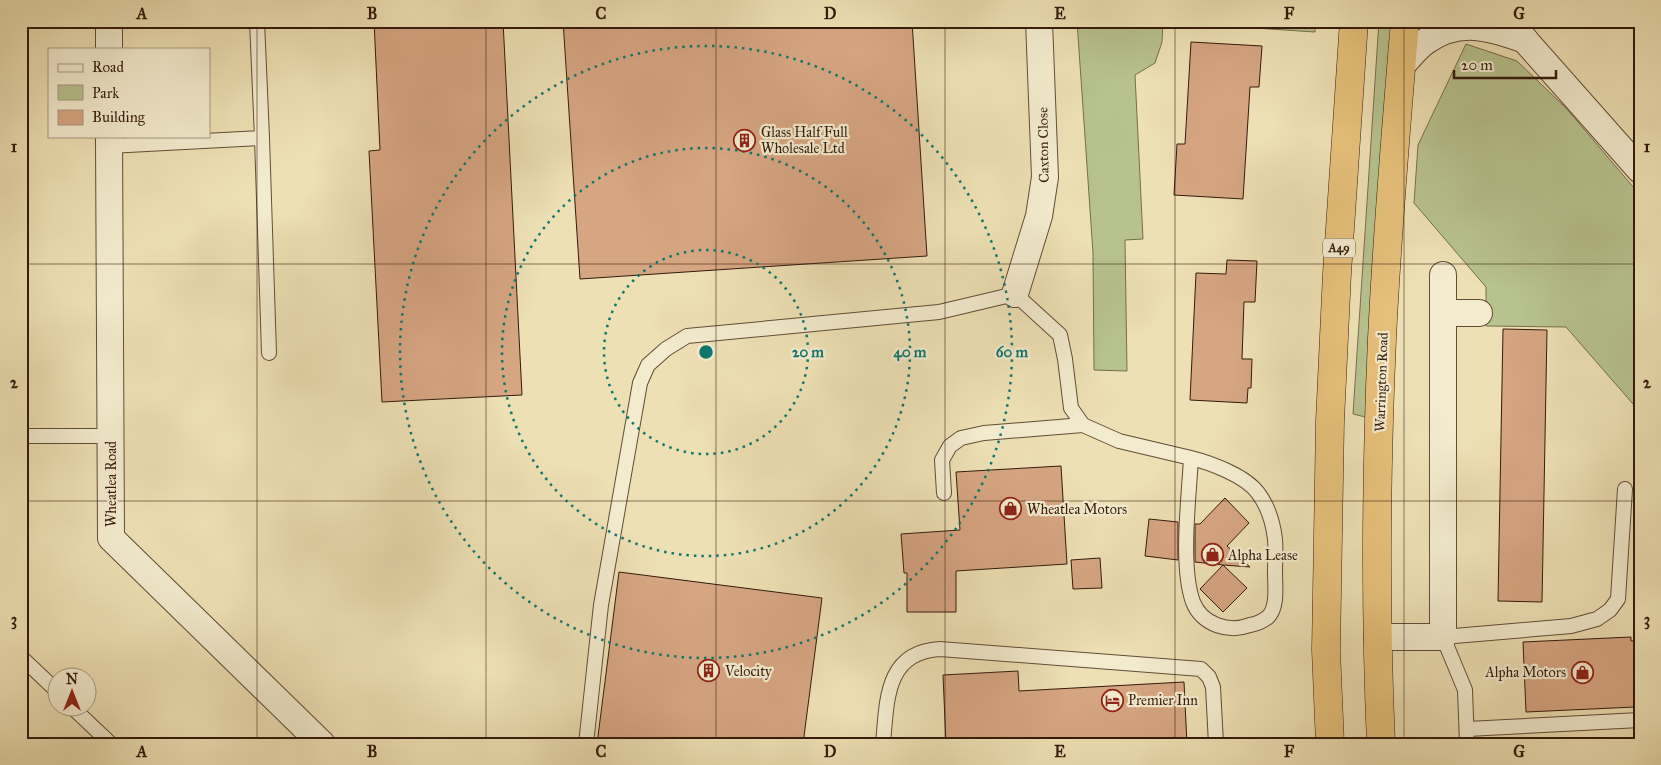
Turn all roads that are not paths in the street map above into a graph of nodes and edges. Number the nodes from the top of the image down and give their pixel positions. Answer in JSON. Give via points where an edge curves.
{"nodes":[{"id":1,"x":109,"y":21,"type":"edge"},
{"id":2,"x":257,"y":21,"type":"edge"},
{"id":3,"x":1039,"y":21,"type":"edge"},
{"id":4,"x":1405,"y":21,"type":"edge"},
{"id":5,"x":1508,"y":21,"type":"edge"},
{"id":6,"x":1351,"y":30,"type":"edge"},
{"id":7,"x":1526,"y":40,"type":"junction"},
{"id":8,"x":109,"y":48,"type":"edge"},
{"id":9,"x":1402,"y":66,"type":"junction"},
{"id":10,"x":262,"y":138,"type":"junction"},
{"id":11,"x":109,"y":141,"type":"edge"},
{"id":12,"x":1640,"y":170,"type":"edge"},
{"id":13,"x":1443,"y":276,"type":"dead end"},
{"id":14,"x":1015,"y":294,"type":"junction"},
{"id":15,"x":1443,"y":313,"type":"junction"},
{"id":16,"x":1479,"y":314,"type":"dead end"},
{"id":17,"x":269,"y":353,"type":"dead end"},
{"id":18,"x":1083,"y":425,"type":"junction"},
{"id":19,"x":21,"y":436,"type":"edge"},
{"id":20,"x":111,"y":436,"type":"junction"},
{"id":21,"x":1192,"y":458,"type":"junction"},
{"id":22,"x":1625,"y":489,"type":"dead end"},
{"id":23,"x":944,"y":493,"type":"dead end"},
{"id":24,"x":1443,"y":637,"type":"junction"},
{"id":25,"x":1377,"y":638,"type":"junction"},
{"id":26,"x":21,"y":657,"type":"edge"},
{"id":27,"x":48,"y":683,"type":"edge"},
{"id":28,"x":84,"y":718,"type":"edge"},
{"id":29,"x":1640,"y":720,"type":"edge"},
{"id":30,"x":1467,"y":729,"type":"junction"},
{"id":31,"x":111,"y":744,"type":"edge"},
{"id":32,"x":322,"y":744,"type":"edge"},
{"id":33,"x":586,"y":744,"type":"edge"},
{"id":34,"x":883,"y":744,"type":"edge"},
{"id":35,"x":1216,"y":744,"type":"edge"},
{"id":36,"x":1330,"y":744,"type":"edge"},
{"id":37,"x":1381,"y":744,"type":"edge"},
{"id":38,"x":1467,"y":744,"type":"edge"}],
"edges":[{"from":1,"to":8,"type":"street"},
{"from":2,"to":10,"type":"lane"},
{"from":3,"to":14,"type":"street","name":"Caxton Close","via":[[1045,177],[1039,216]]},
{"from":4,"to":9,"type":"highway","name":"Warrington Road"},
{"from":5,"to":7,"type":"street"},
{"from":6,"to":36,"type":"highway","number":"A49","via":[[1330,421],[1326,650]]},
{"from":7,"to":9,"type":"street","via":[[1494,29],[1473,26],[1449,29],[1426,41]]},
{"from":7,"to":12,"type":"street"},
{"from":9,"to":25,"type":"highway","name":"Warrington Road","via":[[1382,340]]},
{"from":10,"to":11,"type":"lane"},
{"from":10,"to":17,"type":"lane"},
{"from":11,"to":20,"type":"street","name":"Wheatlea Road"},
{"from":13,"to":15,"type":"street"},
{"from":14,"to":18,"type":"lane","via":[[1060,335],[1071,408]]},
{"from":14,"to":33,"type":"lane","via":[[938,312],[687,336],[648,365],[640,383],[601,605]]},
{"from":15,"to":16,"type":"street"},
{"from":15,"to":24,"type":"street"},
{"from":18,"to":21,"type":"lane","via":[[1119,441]]},
{"from":18,"to":23,"type":"lane","via":[[984,433],[961,438],[950,446],[942,460]]},
{"from":19,"to":20,"type":"lane"},
{"from":20,"to":32,"type":"street","name":"Wheatlea Road","via":[[111,538]]},
{"from":21,"to":21,"type":"lane","via":[[1243,480],[1258,492],[1269,512],[1275,539],[1275,595],[1268,617],[1257,623],[1242,628],[1219,627],[1201,614],[1194,604],[1186,546]]},
{"from":22,"to":24,"type":"lane","via":[[1618,599],[1610,610],[1597,619],[1570,626]]},
{"from":24,"to":25,"type":"street"},
{"from":24,"to":30,"type":"lane","via":[[1465,690]]},
{"from":25,"to":37,"type":"highway","name":"Warrington Road"},
{"from":26,"to":27,"type":"lane"},
{"from":28,"to":31,"type":"lane"},
{"from":29,"to":30,"type":"lane"},
{"from":30,"to":38,"type":"lane"},
{"from":34,"to":35,"type":"lane","via":[[890,686],[897,671],[917,653],[940,649],[1201,669],[1214,687]]}]}
